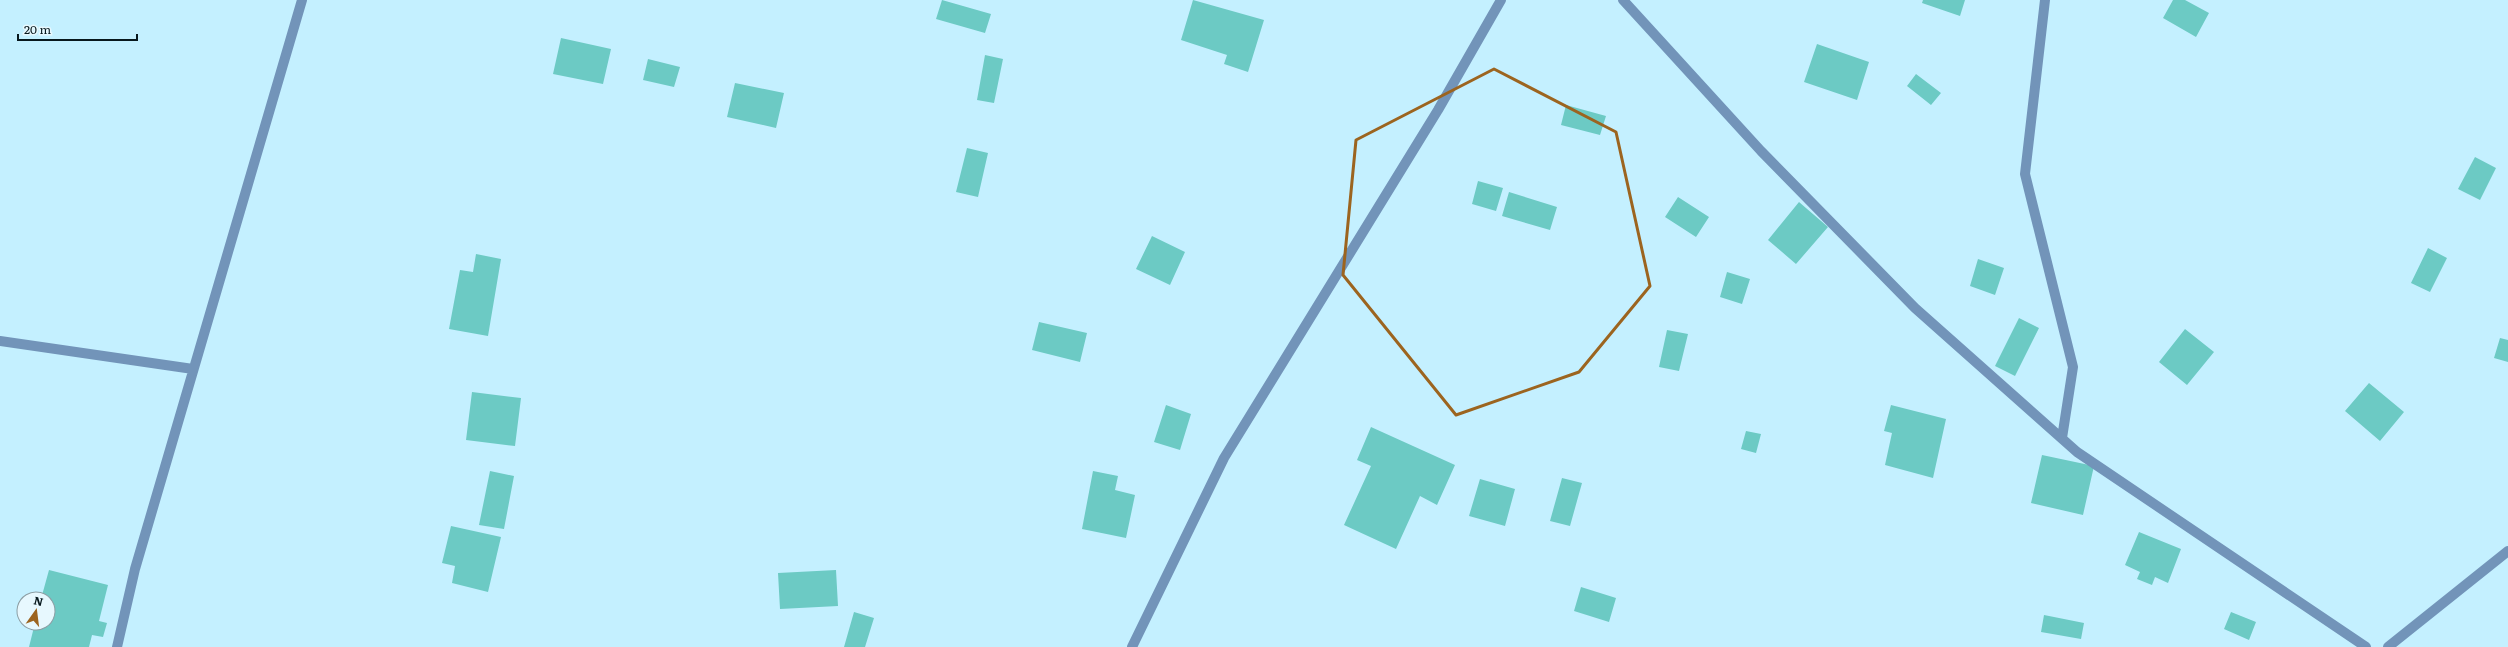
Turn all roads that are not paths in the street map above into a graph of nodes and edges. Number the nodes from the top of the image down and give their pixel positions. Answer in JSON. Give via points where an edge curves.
{"nodes":[{"id":1,"x":302,"y":0,"type":"edge"},
{"id":2,"x":1501,"y":0,"type":"edge"},
{"id":3,"x":1623,"y":0,"type":"edge"},
{"id":4,"x":2044,"y":0,"type":"edge"},
{"id":5,"x":0,"y":341,"type":"edge"},
{"id":6,"x":193,"y":369,"type":"junction"},
{"id":7,"x":2062,"y":438,"type":"junction"},
{"id":8,"x":2508,"y":551,"type":"edge"},
{"id":9,"x":117,"y":647,"type":"edge"},
{"id":10,"x":1132,"y":647,"type":"edge"},
{"id":11,"x":2366,"y":647,"type":"edge"},
{"id":12,"x":2388,"y":647,"type":"edge"}],
"edges":[{"from":1,"to":6,"type":"street"},
{"from":2,"to":10,"type":"street","via":[[1438,110],[1224,458]]},
{"from":3,"to":7,"type":"street","via":[[1761,151],[1915,308]]},
{"from":4,"to":7,"type":"street","via":[[2025,174],[2073,367]]},
{"from":5,"to":6,"type":"street"},
{"from":6,"to":9,"type":"street","via":[[135,569]]},
{"from":7,"to":11,"type":"street","via":[[2077,452]]},
{"from":8,"to":12,"type":"street"}]}
